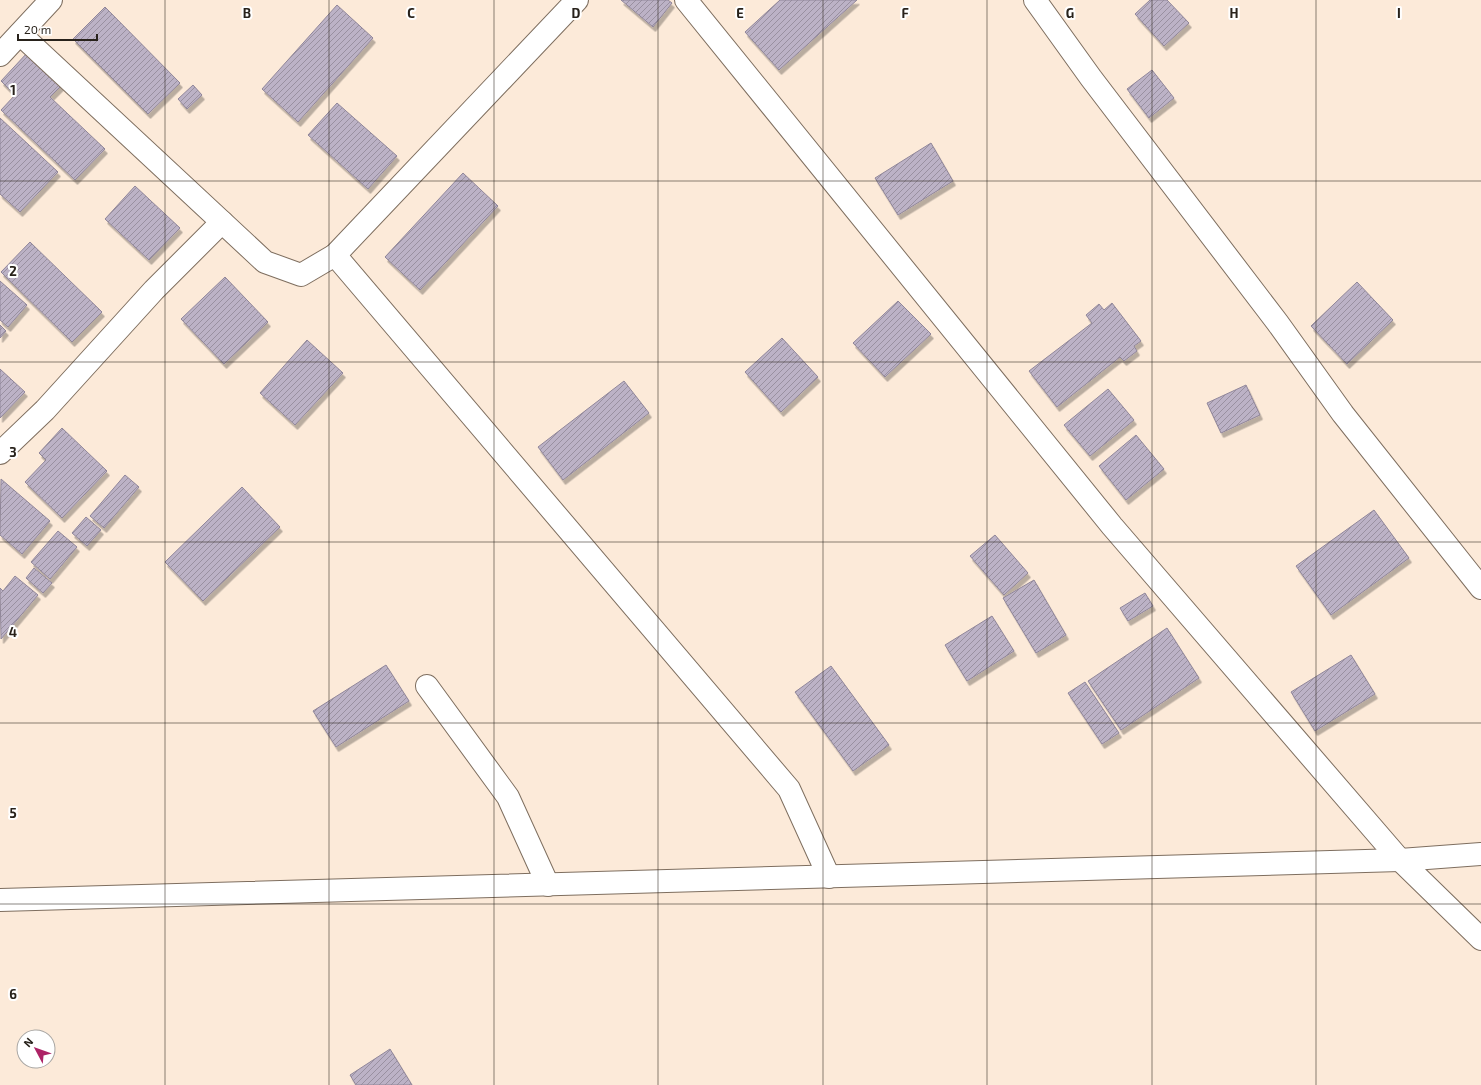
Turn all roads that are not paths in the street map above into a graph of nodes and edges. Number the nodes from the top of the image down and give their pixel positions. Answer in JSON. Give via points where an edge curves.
{"nodes":[{"id":1,"x":52,"y":0,"type":"edge"},
{"id":2,"x":577,"y":0,"type":"edge"},
{"id":3,"x":686,"y":0,"type":"edge"},
{"id":4,"x":1035,"y":0,"type":"edge"},
{"id":5,"x":20,"y":34,"type":"junction"},
{"id":6,"x":0,"y":55,"type":"edge"},
{"id":7,"x":222,"y":222,"type":"junction"},
{"id":8,"x":335,"y":255,"type":"junction"},
{"id":9,"x":0,"y":453,"type":"edge"},
{"id":10,"x":1481,"y":588,"type":"edge"},
{"id":11,"x":427,"y":686,"type":"dead end"},
{"id":12,"x":1481,"y":854,"type":"edge"},
{"id":13,"x":1400,"y":860,"type":"junction"},
{"id":14,"x":829,"y":877,"type":"junction"},
{"id":15,"x":548,"y":885,"type":"junction"},
{"id":16,"x":0,"y":900,"type":"edge"},
{"id":17,"x":1481,"y":939,"type":"edge"}],
"edges":[{"from":1,"to":5,"type":"street"},
{"from":2,"to":8,"type":"street"},
{"from":3,"to":13,"type":"street","via":[[1112,526]]},
{"from":4,"to":10,"type":"street","via":[[1343,414]]},
{"from":5,"to":6,"type":"street"},
{"from":5,"to":7,"type":"street"},
{"from":7,"to":8,"type":"street","via":[[265,262],[300,275]]},
{"from":7,"to":9,"type":"street","via":[[154,290],[45,410]]},
{"from":8,"to":14,"type":"street","via":[[789,789]]},
{"from":11,"to":15,"type":"street","via":[[508,798]]},
{"from":12,"to":13,"type":"street"},
{"from":13,"to":14,"type":"street"},
{"from":13,"to":17,"type":"street"},
{"from":14,"to":15,"type":"street"},
{"from":15,"to":16,"type":"street"}]}
